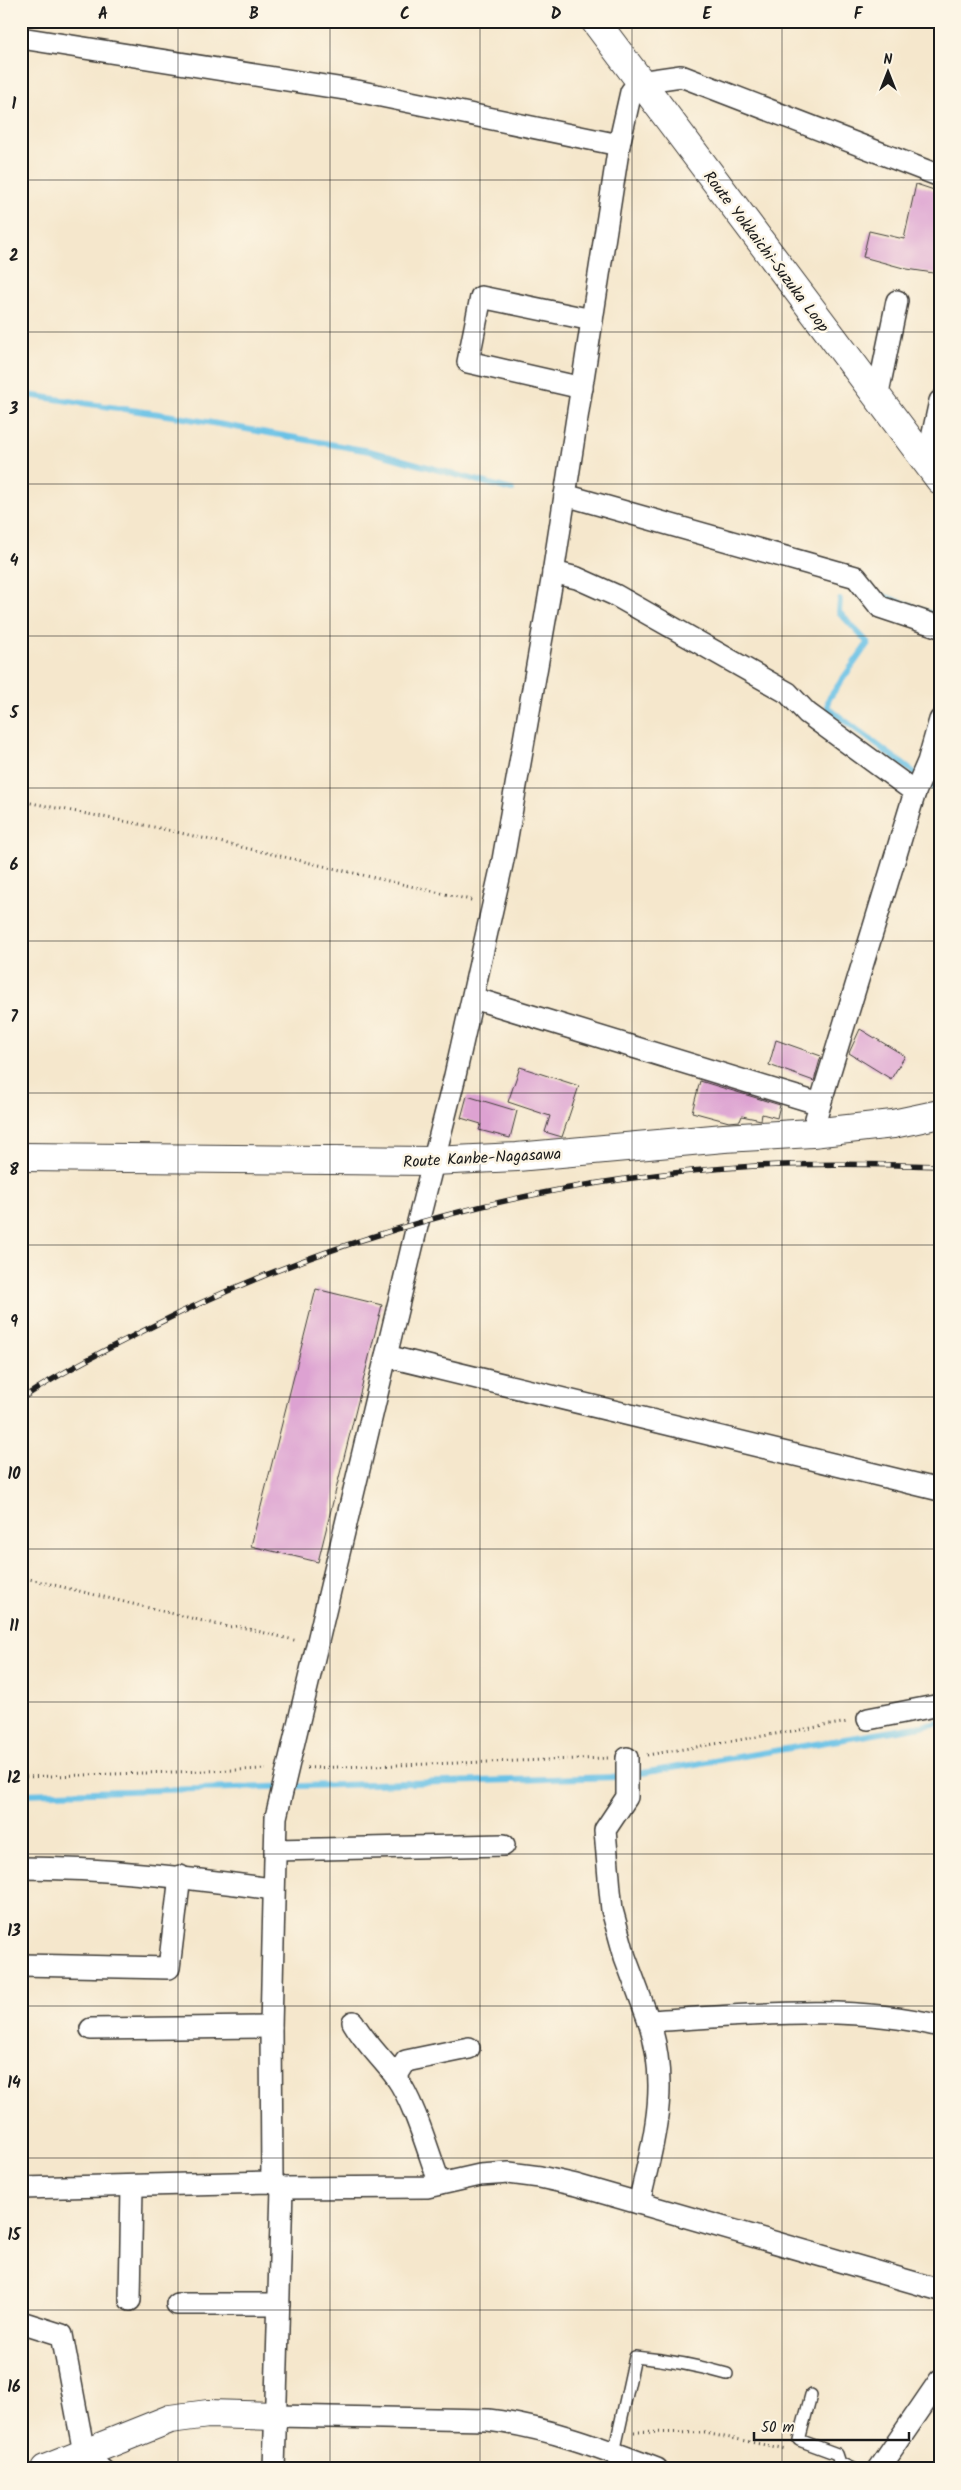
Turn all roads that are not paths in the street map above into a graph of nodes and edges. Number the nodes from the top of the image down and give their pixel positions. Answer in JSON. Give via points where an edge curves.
{"nodes":[{"id":1,"x":595,"y":21,"type":"edge"},
{"id":2,"x":21,"y":38,"type":"edge"},
{"id":3,"x":639,"y":82,"type":"junction"},
{"id":4,"x":619,"y":145,"type":"junction"},
{"id":5,"x":940,"y":176,"type":"edge"},
{"id":6,"x":897,"y":301,"type":"dead end"},
{"id":7,"x":592,"y":320,"type":"junction"},
{"id":8,"x":582,"y":388,"type":"junction"},
{"id":9,"x":877,"y":398,"type":"junction"},
{"id":10,"x":940,"y":401,"type":"edge"},
{"id":11,"x":922,"y":458,"type":"junction"},
{"id":12,"x":940,"y":480,"type":"edge"},
{"id":13,"x":565,"y":495,"type":"junction"},
{"id":14,"x":553,"y":572,"type":"junction"},
{"id":15,"x":940,"y":627,"type":"edge"},
{"id":16,"x":940,"y":720,"type":"edge"},
{"id":17,"x":916,"y":790,"type":"junction"},
{"id":18,"x":473,"y":998,"type":"junction"},
{"id":19,"x":820,"y":1104,"type":"junction"},
{"id":20,"x":940,"y":1114,"type":"edge"},
{"id":21,"x":812,"y":1133,"type":"junction"},
{"id":22,"x":21,"y":1157,"type":"edge"},
{"id":23,"x":433,"y":1161,"type":"junction"},
{"id":24,"x":386,"y":1356,"type":"junction"},
{"id":25,"x":940,"y":1490,"type":"edge"},
{"id":26,"x":940,"y":1705,"type":"edge"},
{"id":27,"x":868,"y":1719,"type":"road end"},
{"id":28,"x":626,"y":1758,"type":"road end"},
{"id":29,"x":504,"y":1845,"type":"dead end"},
{"id":30,"x":275,"y":1850,"type":"junction"},
{"id":31,"x":21,"y":1868,"type":"edge"},
{"id":32,"x":180,"y":1876,"type":"junction"},
{"id":33,"x":273,"y":1889,"type":"junction"},
{"id":34,"x":21,"y":1965,"type":"edge"},
{"id":35,"x":648,"y":2021,"type":"junction"},
{"id":36,"x":352,"y":2022,"type":"dead end"},
{"id":37,"x":271,"y":2026,"type":"junction"},
{"id":38,"x":940,"y":2026,"type":"edge"},
{"id":39,"x":91,"y":2029,"type":"dead end"},
{"id":40,"x":469,"y":2048,"type":"dead end"},
{"id":41,"x":396,"y":2077,"type":"junction"},
{"id":42,"x":440,"y":2184,"type":"junction"},
{"id":43,"x":277,"y":2185,"type":"junction"},
{"id":44,"x":132,"y":2186,"type":"junction"},
{"id":45,"x":22,"y":2189,"type":"edge"},
{"id":46,"x":640,"y":2203,"type":"junction"},
{"id":47,"x":940,"y":2290,"type":"edge"},
{"id":48,"x":130,"y":2300,"type":"dead end"},
{"id":49,"x":177,"y":2304,"type":"dead end"},
{"id":50,"x":279,"y":2304,"type":"junction"},
{"id":51,"x":21,"y":2322,"type":"edge"},
{"id":52,"x":727,"y":2374,"type":"dead end"},
{"id":53,"x":940,"y":2380,"type":"edge"},
{"id":54,"x":811,"y":2395,"type":"dead end"},
{"id":55,"x":276,"y":2416,"type":"junction"},
{"id":56,"x":86,"y":2452,"type":"junction"},
{"id":57,"x":614,"y":2453,"type":"junction"},
{"id":58,"x":45,"y":2469,"type":"edge"},
{"id":59,"x":109,"y":2469,"type":"edge"},
{"id":60,"x":274,"y":2469,"type":"edge"},
{"id":61,"x":657,"y":2469,"type":"edge"},
{"id":62,"x":853,"y":2469,"type":"edge"},
{"id":63,"x":879,"y":2469,"type":"edge"}],
"edges":[{"from":1,"to":3,"type":"main road","name":"Route Yokkaichi-Suzuka Loop"},
{"from":2,"to":4,"type":"street","via":[[357,91]]},
{"from":3,"to":4,"type":"street","via":[[631,92]]},
{"from":3,"to":5,"type":"street","via":[[681,76]]},
{"from":3,"to":9,"type":"main road","name":"Route Yokkaichi-Suzuka Loop"},
{"from":4,"to":7,"type":"street"},
{"from":6,"to":9,"type":"street"},
{"from":7,"to":8,"type":"street"},
{"from":7,"to":8,"type":"street","via":[[481,297],[468,362]]},
{"from":8,"to":13,"type":"street"},
{"from":9,"to":11,"type":"main road","name":"Route Yokkaichi-Suzuka Loop"},
{"from":10,"to":11,"type":"street","via":[[932,438]]},
{"from":11,"to":12,"type":"main road","name":"Route Yokkaichi-Suzuka Loop"},
{"from":13,"to":14,"type":"street"},
{"from":13,"to":15,"type":"street","via":[[856,577],[880,607]]},
{"from":14,"to":17,"type":"street","via":[[577,578],[616,595],[788,693],[807,713]]},
{"from":14,"to":18,"type":"street"},
{"from":16,"to":17,"type":"street"},
{"from":17,"to":19,"type":"street"},
{"from":18,"to":19,"type":"street"},
{"from":18,"to":23,"type":"street"},
{"from":19,"to":21,"type":"street"},
{"from":20,"to":21,"type":"main road","name":"Route Kanbe-Nagasawa","via":[[893,1124]]},
{"from":21,"to":23,"type":"main road","name":"Route Kanbe-Nagasawa"},
{"from":22,"to":23,"type":"main road","name":"Route Kanbe-Nagasawa"},
{"from":23,"to":24,"type":"street"},
{"from":24,"to":25,"type":"street"},
{"from":24,"to":30,"type":"street","via":[[276,1817]]},
{"from":26,"to":27,"type":"street"},
{"from":28,"to":35,"type":"street","via":[[627,1797],[605,1830],[610,1890],[625,1957]]},
{"from":29,"to":30,"type":"street"},
{"from":30,"to":33,"type":"street"},
{"from":31,"to":32,"type":"street"},
{"from":32,"to":33,"type":"street"},
{"from":32,"to":34,"type":"street","via":[[169,1968]]},
{"from":33,"to":37,"type":"street"},
{"from":35,"to":38,"type":"street","via":[[825,2012],[912,2020]]},
{"from":35,"to":46,"type":"street","via":[[658,2048],[659,2112]]},
{"from":36,"to":41,"type":"street","via":[[363,2040]]},
{"from":37,"to":39,"type":"street"},
{"from":37,"to":43,"type":"street"},
{"from":40,"to":41,"type":"street","via":[[406,2061]]},
{"from":41,"to":42,"type":"street"},
{"from":42,"to":43,"type":"street","via":[[427,2187]]},
{"from":42,"to":46,"type":"street","via":[[480,2175],[509,2173],[540,2177]]},
{"from":43,"to":44,"type":"street"},
{"from":43,"to":50,"type":"street"},
{"from":44,"to":45,"type":"street"},
{"from":44,"to":48,"type":"street"},
{"from":46,"to":47,"type":"street"},
{"from":49,"to":50,"type":"street"},
{"from":50,"to":55,"type":"street"},
{"from":51,"to":56,"type":"street","via":[[62,2335]]},
{"from":52,"to":57,"type":"lane","via":[[676,2361],[635,2357]]},
{"from":53,"to":63,"type":"street"},
{"from":54,"to":62,"type":"lane","via":[[799,2440],[838,2454],[840,2463]]},
{"from":55,"to":56,"type":"main road","via":[[208,2414],[170,2419]]},
{"from":55,"to":57,"type":"street","via":[[488,2420],[543,2429]]},
{"from":55,"to":60,"type":"street"},
{"from":56,"to":58,"type":"main road"},
{"from":56,"to":59,"type":"lane"},
{"from":57,"to":61,"type":"street"}]}
